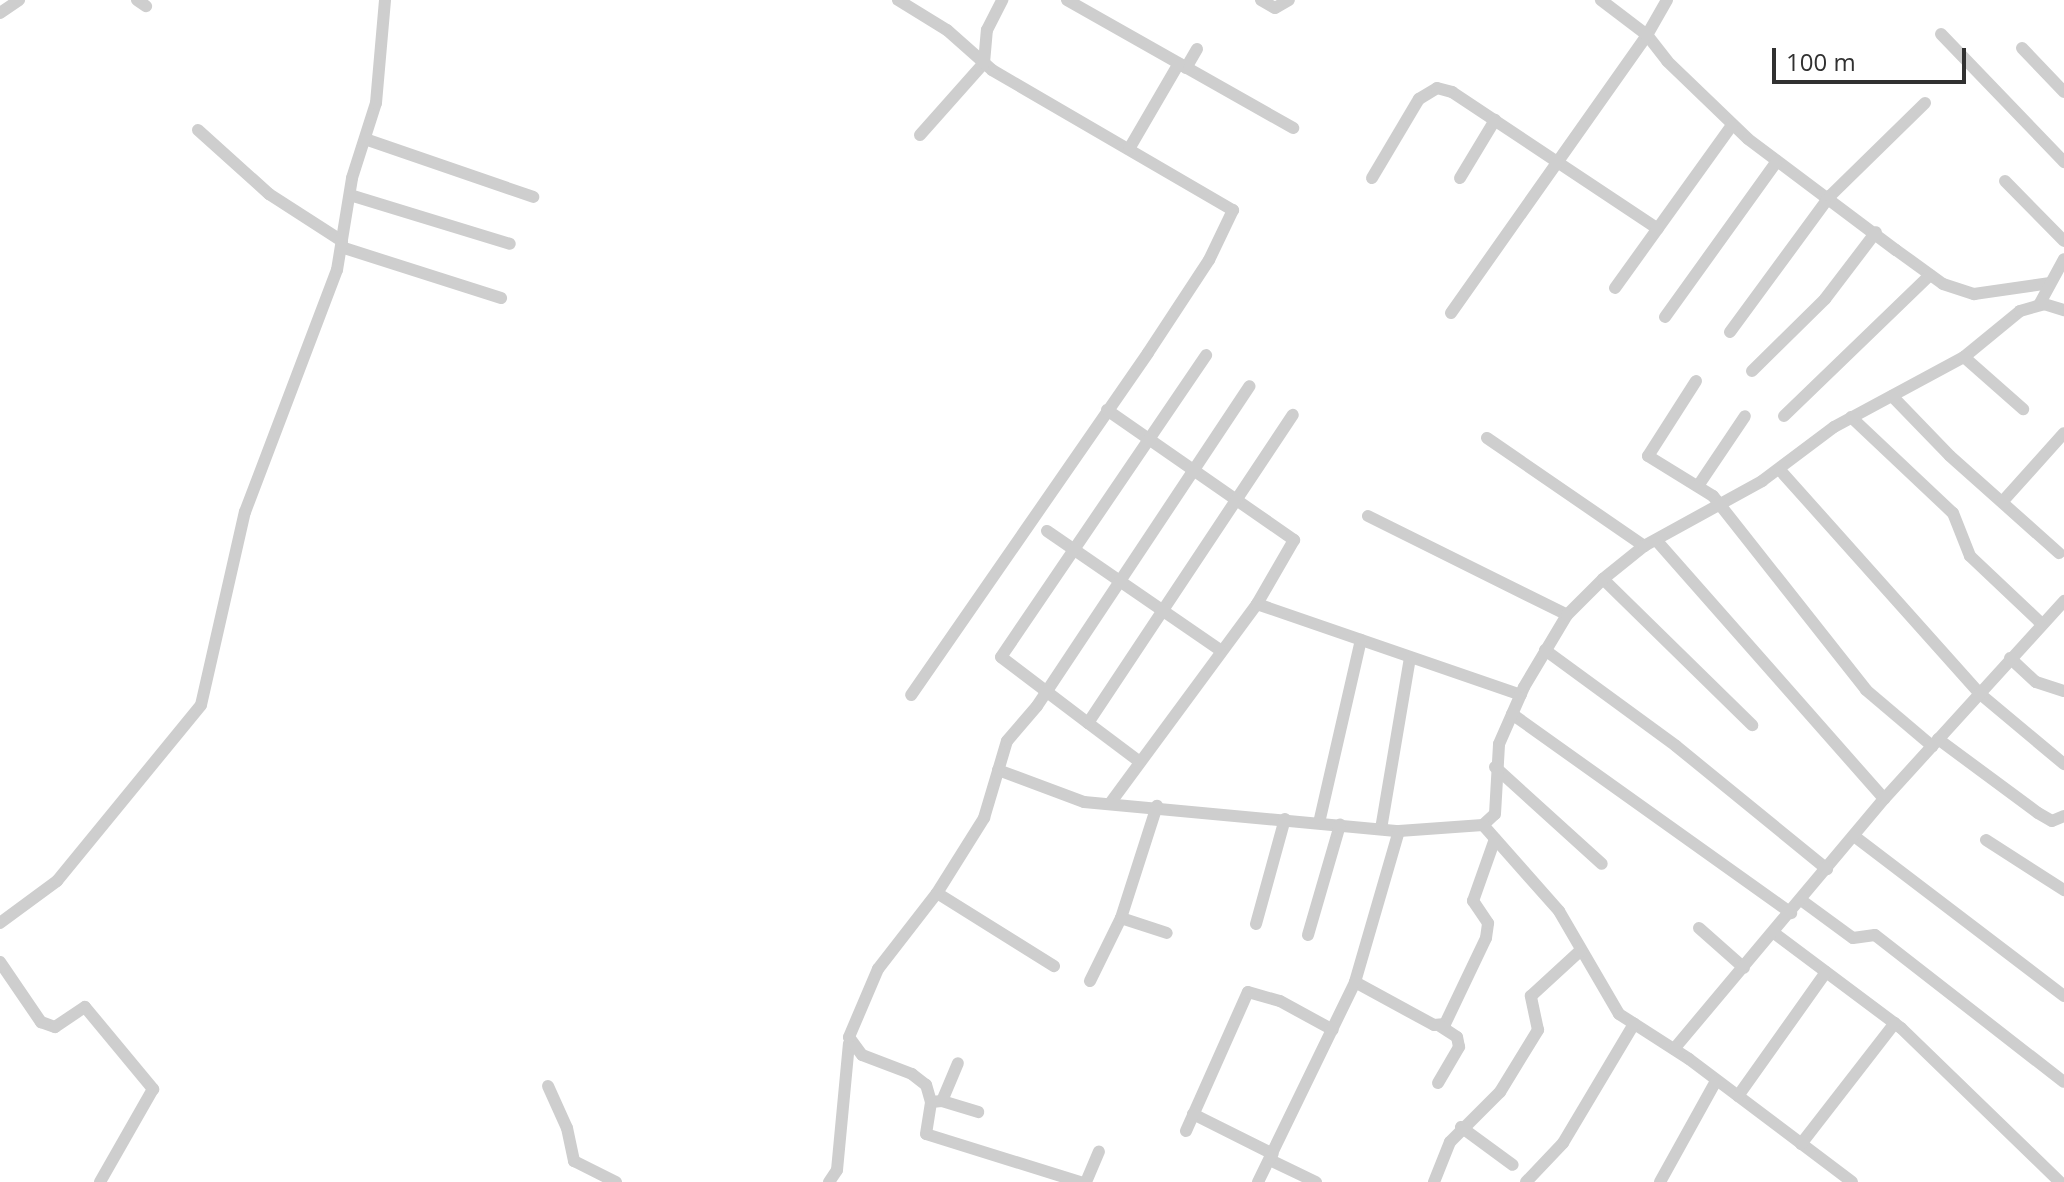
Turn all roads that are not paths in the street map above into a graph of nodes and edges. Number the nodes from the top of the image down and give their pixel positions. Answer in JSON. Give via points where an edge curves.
{"nodes":[{"id":1,"x":19,"y":0,"type":"edge"},
{"id":2,"x":898,"y":0,"type":"edge"},
{"id":3,"x":1002,"y":0,"type":"edge"},
{"id":4,"x":1067,"y":0,"type":"edge"},
{"id":5,"x":1261,"y":0,"type":"edge"},
{"id":6,"x":1289,"y":0,"type":"edge"},
{"id":7,"x":1601,"y":0,"type":"edge"},
{"id":8,"x":1667,"y":0,"type":"edge"},
{"id":9,"x":382,"y":2,"type":"edge"},
{"id":10,"x":0,"y":13,"type":"edge"},
{"id":11,"x":1941,"y":34,"type":"dead end"},
{"id":12,"x":1647,"y":35,"type":"junction"},
{"id":13,"x":2022,"y":48,"type":"dead end"},
{"id":14,"x":1197,"y":49,"type":"dead end"},
{"id":15,"x":984,"y":63,"type":"junction"},
{"id":16,"x":1183,"y":66,"type":"junction"},
{"id":17,"x":2064,"y":92,"type":"edge"},
{"id":18,"x":1925,"y":103,"type":"dead end"},
{"id":19,"x":1495,"y":120,"type":"junction"},
{"id":20,"x":1732,"y":125,"type":"junction"},
{"id":21,"x":1293,"y":128,"type":"dead end"},
{"id":22,"x":198,"y":130,"type":"dead end"},
{"id":23,"x":920,"y":135,"type":"dead end"},
{"id":24,"x":365,"y":139,"type":"junction"},
{"id":25,"x":1129,"y":149,"type":"junction"},
{"id":26,"x":1556,"y":159,"type":"junction"},
{"id":27,"x":1777,"y":161,"type":"junction"},
{"id":28,"x":2064,"y":162,"type":"edge"},
{"id":29,"x":1372,"y":178,"type":"dead end"},
{"id":30,"x":1460,"y":178,"type":"dead end"},
{"id":31,"x":2005,"y":181,"type":"dead end"},
{"id":32,"x":350,"y":195,"type":"junction"},
{"id":33,"x":1830,"y":196,"type":"junction"},
{"id":34,"x":533,"y":197,"type":"dead end"},
{"id":35,"x":1658,"y":229,"type":"junction"},
{"id":36,"x":1876,"y":232,"type":"junction"},
{"id":37,"x":337,"y":241,"type":"junction"},
{"id":38,"x":2064,"y":241,"type":"edge"},
{"id":39,"x":510,"y":244,"type":"dead end"},
{"id":40,"x":2064,"y":259,"type":"edge"},
{"id":41,"x":1930,"y":275,"type":"junction"},
{"id":42,"x":2050,"y":283,"type":"junction"},
{"id":43,"x":1615,"y":288,"type":"dead end"},
{"id":44,"x":501,"y":298,"type":"dead end"},
{"id":45,"x":2039,"y":305,"type":"junction"},
{"id":46,"x":2064,"y":310,"type":"edge"},
{"id":47,"x":1451,"y":313,"type":"dead end"},
{"id":48,"x":1665,"y":317,"type":"dead end"},
{"id":49,"x":1730,"y":332,"type":"dead end"},
{"id":50,"x":1206,"y":355,"type":"dead end"},
{"id":51,"x":1964,"y":357,"type":"junction"},
{"id":52,"x":1752,"y":371,"type":"dead end"},
{"id":53,"x":1696,"y":381,"type":"dead end"},
{"id":54,"x":1250,"y":386,"type":"dead end"},
{"id":55,"x":1892,"y":396,"type":"junction"},
{"id":56,"x":2023,"y":409,"type":"dead end"},
{"id":57,"x":1107,"y":410,"type":"junction"},
{"id":58,"x":1293,"y":415,"type":"dead end"},
{"id":59,"x":1745,"y":416,"type":"dead end"},
{"id":60,"x":1784,"y":416,"type":"dead end"},
{"id":61,"x":1851,"y":417,"type":"junction"},
{"id":62,"x":2064,"y":433,"type":"edge"},
{"id":63,"x":1487,"y":438,"type":"dead end"},
{"id":64,"x":1149,"y":439,"type":"junction"},
{"id":65,"x":1779,"y":469,"type":"junction"},
{"id":66,"x":1194,"y":471,"type":"junction"},
{"id":67,"x":1698,"y":486,"type":"junction"},
{"id":68,"x":1237,"y":500,"type":"junction"},
{"id":69,"x":2003,"y":501,"type":"junction"},
{"id":70,"x":1719,"y":506,"type":"junction"},
{"id":71,"x":1368,"y":516,"type":"dead end"},
{"id":72,"x":1047,"y":531,"type":"dead end"},
{"id":73,"x":1650,"y":543,"type":"junction"},
{"id":74,"x":1074,"y":550,"type":"junction"},
{"id":75,"x":2059,"y":553,"type":"dead end"},
{"id":76,"x":1603,"y":579,"type":"junction"},
{"id":77,"x":1120,"y":581,"type":"junction"},
{"id":78,"x":1257,"y":604,"type":"junction"},
{"id":79,"x":2063,"y":604,"type":"edge"},
{"id":80,"x":1163,"y":611,"type":"junction"},
{"id":81,"x":1567,"y":615,"type":"junction"},
{"id":82,"x":2042,"y":624,"type":"junction"},
{"id":83,"x":1361,"y":640,"type":"junction"},
{"id":84,"x":1220,"y":650,"type":"junction"},
{"id":85,"x":1545,"y":650,"type":"junction"},
{"id":86,"x":1410,"y":657,"type":"junction"},
{"id":87,"x":2010,"y":658,"type":"junction"},
{"id":88,"x":1046,"y":691,"type":"junction"},
{"id":89,"x":2064,"y":691,"type":"edge"},
{"id":90,"x":1979,"y":693,"type":"junction"},
{"id":91,"x":911,"y":695,"type":"dead end"},
{"id":92,"x":1521,"y":695,"type":"junction"},
{"id":93,"x":1512,"y":714,"type":"junction"},
{"id":94,"x":1088,"y":723,"type":"junction"},
{"id":95,"x":1752,"y":725,"type":"dead end"},
{"id":96,"x":1935,"y":742,"type":"junction"},
{"id":97,"x":1140,"y":762,"type":"junction"},
{"id":98,"x":2064,"y":764,"type":"edge"},
{"id":99,"x":1495,"y":767,"type":"junction"},
{"id":100,"x":998,"y":770,"type":"junction"},
{"id":101,"x":1884,"y":799,"type":"junction"},
{"id":102,"x":1112,"y":801,"type":"junction"},
{"id":103,"x":1157,"y":806,"type":"junction"},
{"id":104,"x":2064,"y":816,"type":"edge"},
{"id":105,"x":1285,"y":819,"type":"junction"},
{"id":106,"x":1319,"y":823,"type":"junction"},
{"id":107,"x":1340,"y":825,"type":"junction"},
{"id":108,"x":1483,"y":825,"type":"junction"},
{"id":109,"x":1381,"y":829,"type":"junction"},
{"id":110,"x":1399,"y":831,"type":"junction"},
{"id":111,"x":1854,"y":836,"type":"junction"},
{"id":112,"x":1495,"y":839,"type":"junction"},
{"id":113,"x":1986,"y":840,"type":"dead end"},
{"id":114,"x":1602,"y":864,"type":"dead end"},
{"id":115,"x":1827,"y":869,"type":"junction"},
{"id":116,"x":2064,"y":890,"type":"edge"},
{"id":117,"x":937,"y":893,"type":"junction"},
{"id":118,"x":1801,"y":900,"type":"junction"},
{"id":119,"x":1791,"y":913,"type":"junction"},
{"id":120,"x":1121,"y":918,"type":"junction"},
{"id":121,"x":0,"y":923,"type":"edge"},
{"id":122,"x":1256,"y":924,"type":"dead end"},
{"id":123,"x":1699,"y":928,"type":"dead end"},
{"id":124,"x":1167,"y":933,"type":"dead end"},
{"id":125,"x":1774,"y":933,"type":"junction"},
{"id":126,"x":1308,"y":935,"type":"dead end"},
{"id":127,"x":1581,"y":950,"type":"junction"},
{"id":128,"x":0,"y":962,"type":"edge"},
{"id":129,"x":1054,"y":966,"type":"dead end"},
{"id":130,"x":1744,"y":968,"type":"junction"},
{"id":131,"x":1826,"y":972,"type":"junction"},
{"id":132,"x":1090,"y":981,"type":"dead end"},
{"id":133,"x":1355,"y":982,"type":"junction"},
{"id":134,"x":2064,"y":996,"type":"edge"},
{"id":135,"x":1895,"y":1023,"type":"junction"},
{"id":136,"x":1634,"y":1024,"type":"junction"},
{"id":137,"x":1440,"y":1026,"type":"junction"},
{"id":138,"x":1333,"y":1030,"type":"junction"},
{"id":139,"x":849,"y":1044,"type":"junction"},
{"id":140,"x":1674,"y":1049,"type":"junction"},
{"id":141,"x":958,"y":1063,"type":"dead end"},
{"id":142,"x":1716,"y":1081,"type":"junction"},
{"id":143,"x":2064,"y":1082,"type":"edge"},
{"id":144,"x":1438,"y":1083,"type":"dead end"},
{"id":145,"x":548,"y":1086,"type":"dead end"},
{"id":146,"x":1738,"y":1096,"type":"junction"},
{"id":147,"x":936,"y":1102,"type":"junction"},
{"id":148,"x":978,"y":1112,"type":"dead end"},
{"id":149,"x":1193,"y":1114,"type":"junction"},
{"id":150,"x":1461,"y":1127,"type":"junction"},
{"id":151,"x":1186,"y":1131,"type":"dead end"},
{"id":152,"x":1801,"y":1144,"type":"junction"},
{"id":153,"x":1099,"y":1152,"type":"dead end"},
{"id":154,"x":1271,"y":1157,"type":"junction"},
{"id":155,"x":1513,"y":1165,"type":"dead end"},
{"id":156,"x":1836,"y":1169,"type":"junction"},
{"id":157,"x":100,"y":1182,"type":"edge"},
{"id":158,"x":616,"y":1182,"type":"edge"},
{"id":159,"x":829,"y":1182,"type":"edge"},
{"id":160,"x":1083,"y":1182,"type":"edge"},
{"id":161,"x":1258,"y":1182,"type":"edge"},
{"id":162,"x":1316,"y":1182,"type":"edge"},
{"id":163,"x":1434,"y":1182,"type":"edge"},
{"id":164,"x":1526,"y":1182,"type":"edge"},
{"id":165,"x":1660,"y":1182,"type":"edge"},
{"id":166,"x":1827,"y":1182,"type":"edge"},
{"id":167,"x":1852,"y":1182,"type":"edge"},
{"id":168,"x":2060,"y":1182,"type":"edge"}],
"edges":[{"from":1,"to":10,"type":"street"},
{"from":2,"to":15,"type":"street","via":[[947,30]]},
{"from":3,"to":15,"type":"street","via":[[987,30]]},
{"from":4,"to":16,"type":"street"},
{"from":5,"to":6,"type":"street","via":[[1275,8]]},
{"from":7,"to":12,"type":"street"},
{"from":8,"to":12,"type":"street"},
{"from":9,"to":24,"type":"street","via":[[376,103]]},
{"from":11,"to":28,"type":"street"},
{"from":12,"to":20,"type":"street"},
{"from":12,"to":26,"type":"street"},
{"from":13,"to":17,"type":"street"},
{"from":14,"to":16,"type":"street"},
{"from":15,"to":23,"type":"street"},
{"from":15,"to":25,"type":"street"},
{"from":16,"to":21,"type":"street"},
{"from":16,"to":25,"type":"street"},
{"from":18,"to":33,"type":"street"},
{"from":19,"to":26,"type":"street"},
{"from":19,"to":29,"type":"street","via":[[1452,92],[1427,90]]},
{"from":19,"to":30,"type":"street"},
{"from":20,"to":27,"type":"street"},
{"from":20,"to":35,"type":"street"},
{"from":22,"to":37,"type":"street","via":[[269,194]]},
{"from":24,"to":32,"type":"street"},
{"from":24,"to":34,"type":"street"},
{"from":25,"to":57,"type":"street","via":[[1233,210],[1209,260]]},
{"from":26,"to":35,"type":"street"},
{"from":26,"to":47,"type":"street"},
{"from":27,"to":33,"type":"street"},
{"from":27,"to":48,"type":"street"},
{"from":31,"to":38,"type":"street"},
{"from":32,"to":37,"type":"street"},
{"from":32,"to":39,"type":"street"},
{"from":33,"to":36,"type":"street"},
{"from":33,"to":49,"type":"street"},
{"from":35,"to":43,"type":"street"},
{"from":36,"to":41,"type":"street"},
{"from":36,"to":52,"type":"street","via":[[1825,299]]},
{"from":37,"to":44,"type":"street"},
{"from":37,"to":121,"type":"street","via":[[245,512],[195,716],[120,799],[57,881]]},
{"from":40,"to":42,"type":"street"},
{"from":41,"to":42,"type":"street","via":[[1974,294]]},
{"from":41,"to":60,"type":"street"},
{"from":42,"to":45,"type":"street"},
{"from":45,"to":46,"type":"street"},
{"from":45,"to":51,"type":"street","via":[[2020,311]]},
{"from":50,"to":64,"type":"street"},
{"from":51,"to":55,"type":"street"},
{"from":51,"to":56,"type":"street"},
{"from":53,"to":67,"type":"street","via":[[1648,456]]},
{"from":54,"to":66,"type":"street"},
{"from":55,"to":61,"type":"street"},
{"from":55,"to":69,"type":"street"},
{"from":57,"to":64,"type":"street"},
{"from":57,"to":91,"type":"street"},
{"from":58,"to":68,"type":"street"},
{"from":59,"to":67,"type":"street"},
{"from":61,"to":65,"type":"street"},
{"from":61,"to":82,"type":"street","via":[[1953,513],[1970,556]]},
{"from":62,"to":69,"type":"street"},
{"from":63,"to":73,"type":"street"},
{"from":64,"to":66,"type":"street"},
{"from":64,"to":74,"type":"street"},
{"from":65,"to":70,"type":"street"},
{"from":65,"to":90,"type":"street"},
{"from":66,"to":68,"type":"street"},
{"from":66,"to":77,"type":"street"},
{"from":67,"to":70,"type":"street"},
{"from":68,"to":78,"type":"street","via":[[1294,540]]},
{"from":68,"to":80,"type":"street"},
{"from":69,"to":75,"type":"street"},
{"from":70,"to":73,"type":"street"},
{"from":70,"to":96,"type":"street","via":[[1872,696]]},
{"from":71,"to":81,"type":"street"},
{"from":72,"to":74,"type":"street"},
{"from":73,"to":76,"type":"street"},
{"from":73,"to":101,"type":"street"},
{"from":74,"to":77,"type":"street"},
{"from":74,"to":88,"type":"street","via":[[1001,657]]},
{"from":76,"to":81,"type":"street"},
{"from":76,"to":95,"type":"street"},
{"from":77,"to":80,"type":"street"},
{"from":77,"to":88,"type":"street"},
{"from":78,"to":83,"type":"street"},
{"from":78,"to":84,"type":"street"},
{"from":79,"to":82,"type":"street"},
{"from":80,"to":84,"type":"street"},
{"from":80,"to":94,"type":"street"},
{"from":81,"to":85,"type":"street"},
{"from":82,"to":87,"type":"street"},
{"from":83,"to":86,"type":"street"},
{"from":83,"to":106,"type":"street"},
{"from":84,"to":97,"type":"street"},
{"from":85,"to":92,"type":"street"},
{"from":85,"to":115,"type":"street","via":[[1676,746]]},
{"from":86,"to":92,"type":"street"},
{"from":86,"to":109,"type":"street"},
{"from":87,"to":89,"type":"street","via":[[2036,682]]},
{"from":87,"to":90,"type":"street"},
{"from":88,"to":94,"type":"street"},
{"from":88,"to":100,"type":"street","via":[[1007,741]]},
{"from":90,"to":96,"type":"street"},
{"from":90,"to":98,"type":"street"},
{"from":92,"to":93,"type":"street"},
{"from":93,"to":99,"type":"street"},
{"from":93,"to":119,"type":"street"},
{"from":94,"to":97,"type":"street"},
{"from":96,"to":101,"type":"street"},
{"from":96,"to":104,"type":"street","via":[[2038,813],[2052,821]]},
{"from":97,"to":102,"type":"street"},
{"from":99,"to":108,"type":"street","via":[[1495,814]]},
{"from":99,"to":114,"type":"street"},
{"from":100,"to":102,"type":"street","via":[[1084,802]]},
{"from":100,"to":117,"type":"street","via":[[993,801]]},
{"from":101,"to":111,"type":"street"},
{"from":102,"to":103,"type":"street"},
{"from":103,"to":105,"type":"street"},
{"from":103,"to":120,"type":"street"},
{"from":105,"to":106,"type":"street"},
{"from":105,"to":122,"type":"street"},
{"from":106,"to":107,"type":"street"},
{"from":107,"to":109,"type":"street"},
{"from":107,"to":126,"type":"street"},
{"from":108,"to":110,"type":"street"},
{"from":108,"to":112,"type":"street"},
{"from":109,"to":110,"type":"street"},
{"from":110,"to":133,"type":"street"},
{"from":111,"to":115,"type":"street"},
{"from":111,"to":134,"type":"street"},
{"from":112,"to":127,"type":"street","via":[[1559,911]]},
{"from":112,"to":137,"type":"street","via":[[1473,901],[1488,923],[1486,938],[1449,1018]]},
{"from":113,"to":116,"type":"street"},
{"from":115,"to":118,"type":"street"},
{"from":117,"to":129,"type":"street"},
{"from":117,"to":139,"type":"street","via":[[869,984],[851,1025]]},
{"from":118,"to":119,"type":"street"},
{"from":118,"to":143,"type":"street","via":[[1853,938],[1875,935]]},
{"from":119,"to":125,"type":"street"},
{"from":120,"to":124,"type":"street"},
{"from":120,"to":132,"type":"street"},
{"from":123,"to":130,"type":"street"},
{"from":125,"to":130,"type":"street"},
{"from":125,"to":131,"type":"street"},
{"from":127,"to":136,"type":"street","via":[[1614,1007]]},
{"from":127,"to":150,"type":"street","via":[[1531,996],[1538,1030],[1500,1092]]},
{"from":128,"to":157,"type":"street","via":[[41,1022],[55,1027],[85,1007],[153,1089]]},
{"from":130,"to":140,"type":"street"},
{"from":131,"to":135,"type":"street"},
{"from":131,"to":146,"type":"street"},
{"from":133,"to":137,"type":"street"},
{"from":133,"to":138,"type":"street"},
{"from":135,"to":152,"type":"street"},
{"from":135,"to":168,"type":"street"},
{"from":136,"to":140,"type":"street"},
{"from":136,"to":164,"type":"street","via":[[1563,1143]]},
{"from":137,"to":144,"type":"street","via":[[1457,1037],[1459,1047]]},
{"from":138,"to":149,"type":"street","via":[[1280,1001],[1248,992]]},
{"from":138,"to":154,"type":"street"},
{"from":139,"to":147,"type":"street","via":[[862,1055],[921,1079]]},
{"from":139,"to":159,"type":"street","via":[[837,1170]]},
{"from":140,"to":142,"type":"street"},
{"from":141,"to":147,"type":"street"},
{"from":142,"to":146,"type":"street"},
{"from":142,"to":165,"type":"street","via":[[1679,1139]]},
{"from":145,"to":158,"type":"street","via":[[567,1128],[574,1161]]},
{"from":146,"to":152,"type":"street"},
{"from":147,"to":148,"type":"street"},
{"from":147,"to":160,"type":"street","via":[[923,1130],[933,1138]]},
{"from":149,"to":151,"type":"street"},
{"from":149,"to":154,"type":"street"},
{"from":150,"to":155,"type":"street"},
{"from":150,"to":163,"type":"street"},
{"from":152,"to":156,"type":"street"},
{"from":153,"to":160,"type":"street"},
{"from":154,"to":161,"type":"street"},
{"from":154,"to":162,"type":"street"},
{"from":156,"to":166,"type":"street"},
{"from":156,"to":167,"type":"street"}]}
